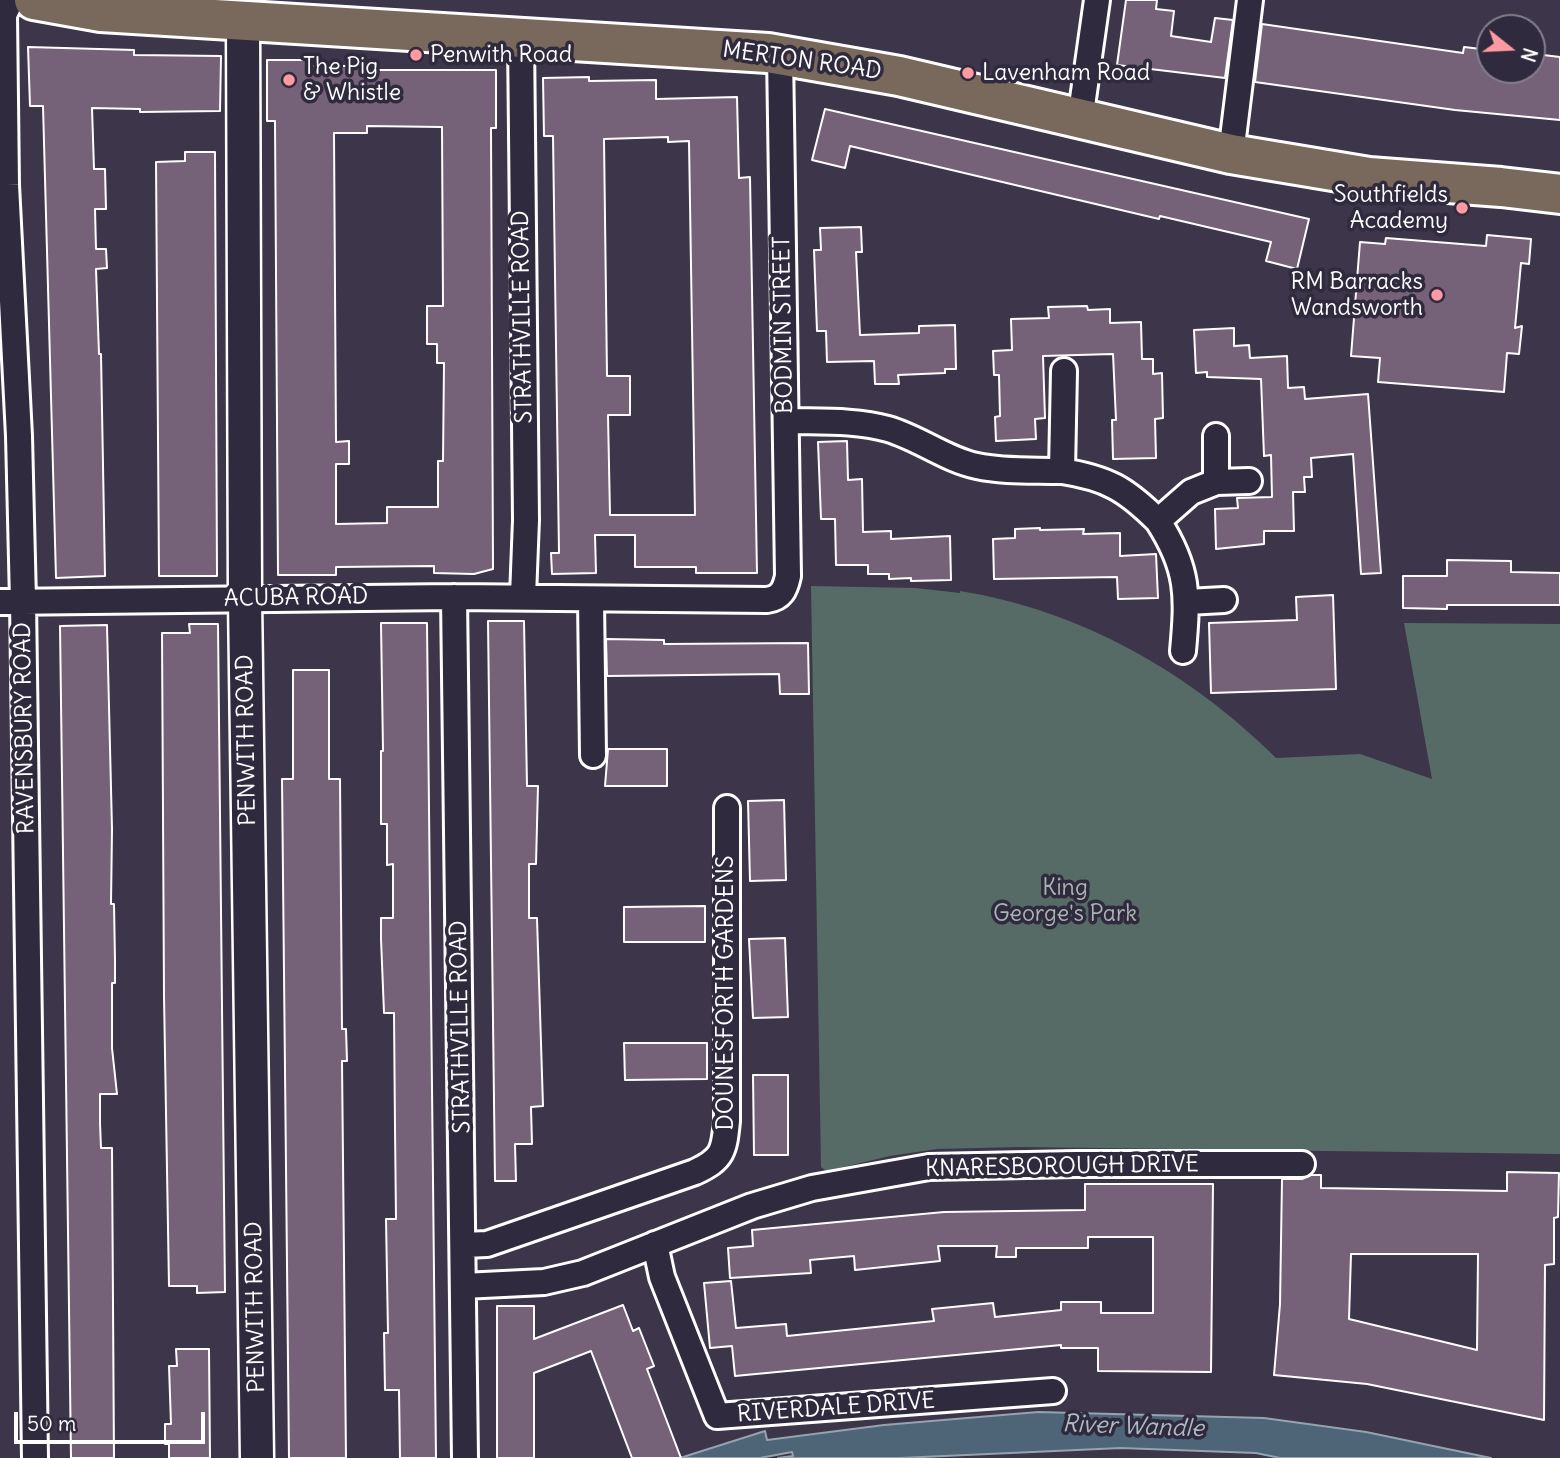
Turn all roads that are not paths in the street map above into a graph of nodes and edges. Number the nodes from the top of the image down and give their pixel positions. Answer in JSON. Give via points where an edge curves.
{"nodes":[{"id":1,"x":11,"y":0,"type":"edge"},
{"id":2,"x":34,"y":0,"type":"edge"},
{"id":3,"x":1097,"y":0,"type":"edge"},
{"id":4,"x":1250,"y":0,"type":"edge"},
{"id":5,"x":243,"y":21,"type":"junction"},
{"id":6,"x":521,"y":37,"type":"junction"},
{"id":7,"x":779,"y":54,"type":"junction"},
{"id":8,"x":1080,"y":120,"type":"junction"},
{"id":9,"x":1230,"y":154,"type":"junction"},
{"id":10,"x":1560,"y":194,"type":"edge"},
{"id":11,"x":1064,"y":371,"type":"dead end"},
{"id":12,"x":787,"y":421,"type":"junction"},
{"id":13,"x":1216,"y":436,"type":"dead end"},
{"id":14,"x":1062,"y":471,"type":"junction"},
{"id":15,"x":1249,"y":481,"type":"dead end"},
{"id":16,"x":1216,"y":482,"type":"junction"},
{"id":17,"x":1158,"y":521,"type":"junction"},
{"id":18,"x":781,"y":594,"type":"joint"},
{"id":19,"x":523,"y":596,"type":"junction"},
{"id":20,"x":454,"y":597,"type":"junction"},
{"id":21,"x":245,"y":599,"type":"junction"},
{"id":22,"x":591,"y":600,"type":"junction"},
{"id":23,"x":1224,"y":600,"type":"dead end"},
{"id":24,"x":12,"y":602,"type":"edge"},
{"id":25,"x":1187,"y":602,"type":"junction"},
{"id":26,"x":1183,"y":651,"type":"dead end"},
{"id":27,"x":593,"y":755,"type":"dead end"},
{"id":28,"x":727,"y":808,"type":"dead end"},
{"id":29,"x":1302,"y":1164,"type":"dead end"},
{"id":30,"x":655,"y":1244,"type":"junction"},
{"id":31,"x":464,"y":1245,"type":"junction"},
{"id":32,"x":463,"y":1286,"type":"junction"},
{"id":33,"x":1053,"y":1391,"type":"dead end"},
{"id":34,"x":35,"y":1458,"type":"edge"},
{"id":35,"x":257,"y":1458,"type":"edge"},
{"id":36,"x":465,"y":1458,"type":"edge"}],
"edges":[{"from":1,"to":24,"type":"street","name":"RAVENSBURY ROAD","via":[[4,15],[6,185],[19,436]]},
{"from":2,"to":5,"type":"main road","name":"MERTON ROAD","via":[[102,12]]},
{"from":3,"to":8,"type":"street"},
{"from":4,"to":9,"type":"street"},
{"from":5,"to":6,"type":"main road","name":"MERTON ROAD"},
{"from":5,"to":21,"type":"street","name":"PENWITH ROAD"},
{"from":6,"to":7,"type":"main road","name":"MERTON ROAD"},
{"from":6,"to":19,"type":"street","name":"STRATHVILLE ROAD"},
{"from":7,"to":8,"type":"main road","name":"MERTON ROAD","via":[[899,76]]},
{"from":7,"to":12,"type":"street","name":"BODMIN STREET"},
{"from":8,"to":9,"type":"main road","name":"MERTON ROAD"},
{"from":9,"to":10,"type":"main road","name":"MERTON ROAD","via":[[1369,177]]},
{"from":11,"to":14,"type":"street"},
{"from":12,"to":14,"type":"street","via":[[887,429],[975,466]]},
{"from":12,"to":18,"type":"street","name":"BODMIN STREET","via":[[788,576]]},
{"from":13,"to":16,"type":"street"},
{"from":14,"to":17,"type":"street","via":[[1122,489]]},
{"from":15,"to":16,"type":"street"},
{"from":16,"to":17,"type":"street","via":[[1191,492]]},
{"from":17,"to":25,"type":"street","via":[[1182,567]]},
{"from":18,"to":22,"type":"street","name":"ACUBA ROAD","via":[[767,600]]},
{"from":19,"to":20,"type":"street","name":"ACUBA ROAD"},
{"from":19,"to":22,"type":"street","name":"ACUBA ROAD"},
{"from":20,"to":21,"type":"street","name":"ACUBA ROAD"},
{"from":20,"to":31,"type":"street","name":"STRATHVILLE ROAD"},
{"from":21,"to":24,"type":"street","name":"ACUBA ROAD"},
{"from":21,"to":35,"type":"street","name":"PENWITH ROAD"},
{"from":22,"to":27,"type":"street"},
{"from":23,"to":25,"type":"street"},
{"from":24,"to":34,"type":"street","name":"RAVENSBURY ROAD"},
{"from":25,"to":26,"type":"street"},
{"from":28,"to":31,"type":"street","name":"DOUNESFORTH GARDENS","via":[[727,1121],[725,1147],[719,1158],[695,1172],[487,1244]]},
{"from":29,"to":30,"type":"street","name":"KNARESBOROUGH DRIVE","via":[[929,1167],[812,1188]]},
{"from":30,"to":32,"type":"street","name":"KNARESBOROUGH DRIVE","via":[[583,1273],[544,1282]]},
{"from":30,"to":33,"type":"street","name":"RIVERDALE DRIVE","via":[[662,1277],[717,1416]]},
{"from":31,"to":32,"type":"street","name":"STRATHVILLE ROAD"},
{"from":32,"to":36,"type":"street","name":"STRATHVILLE ROAD"}]}
